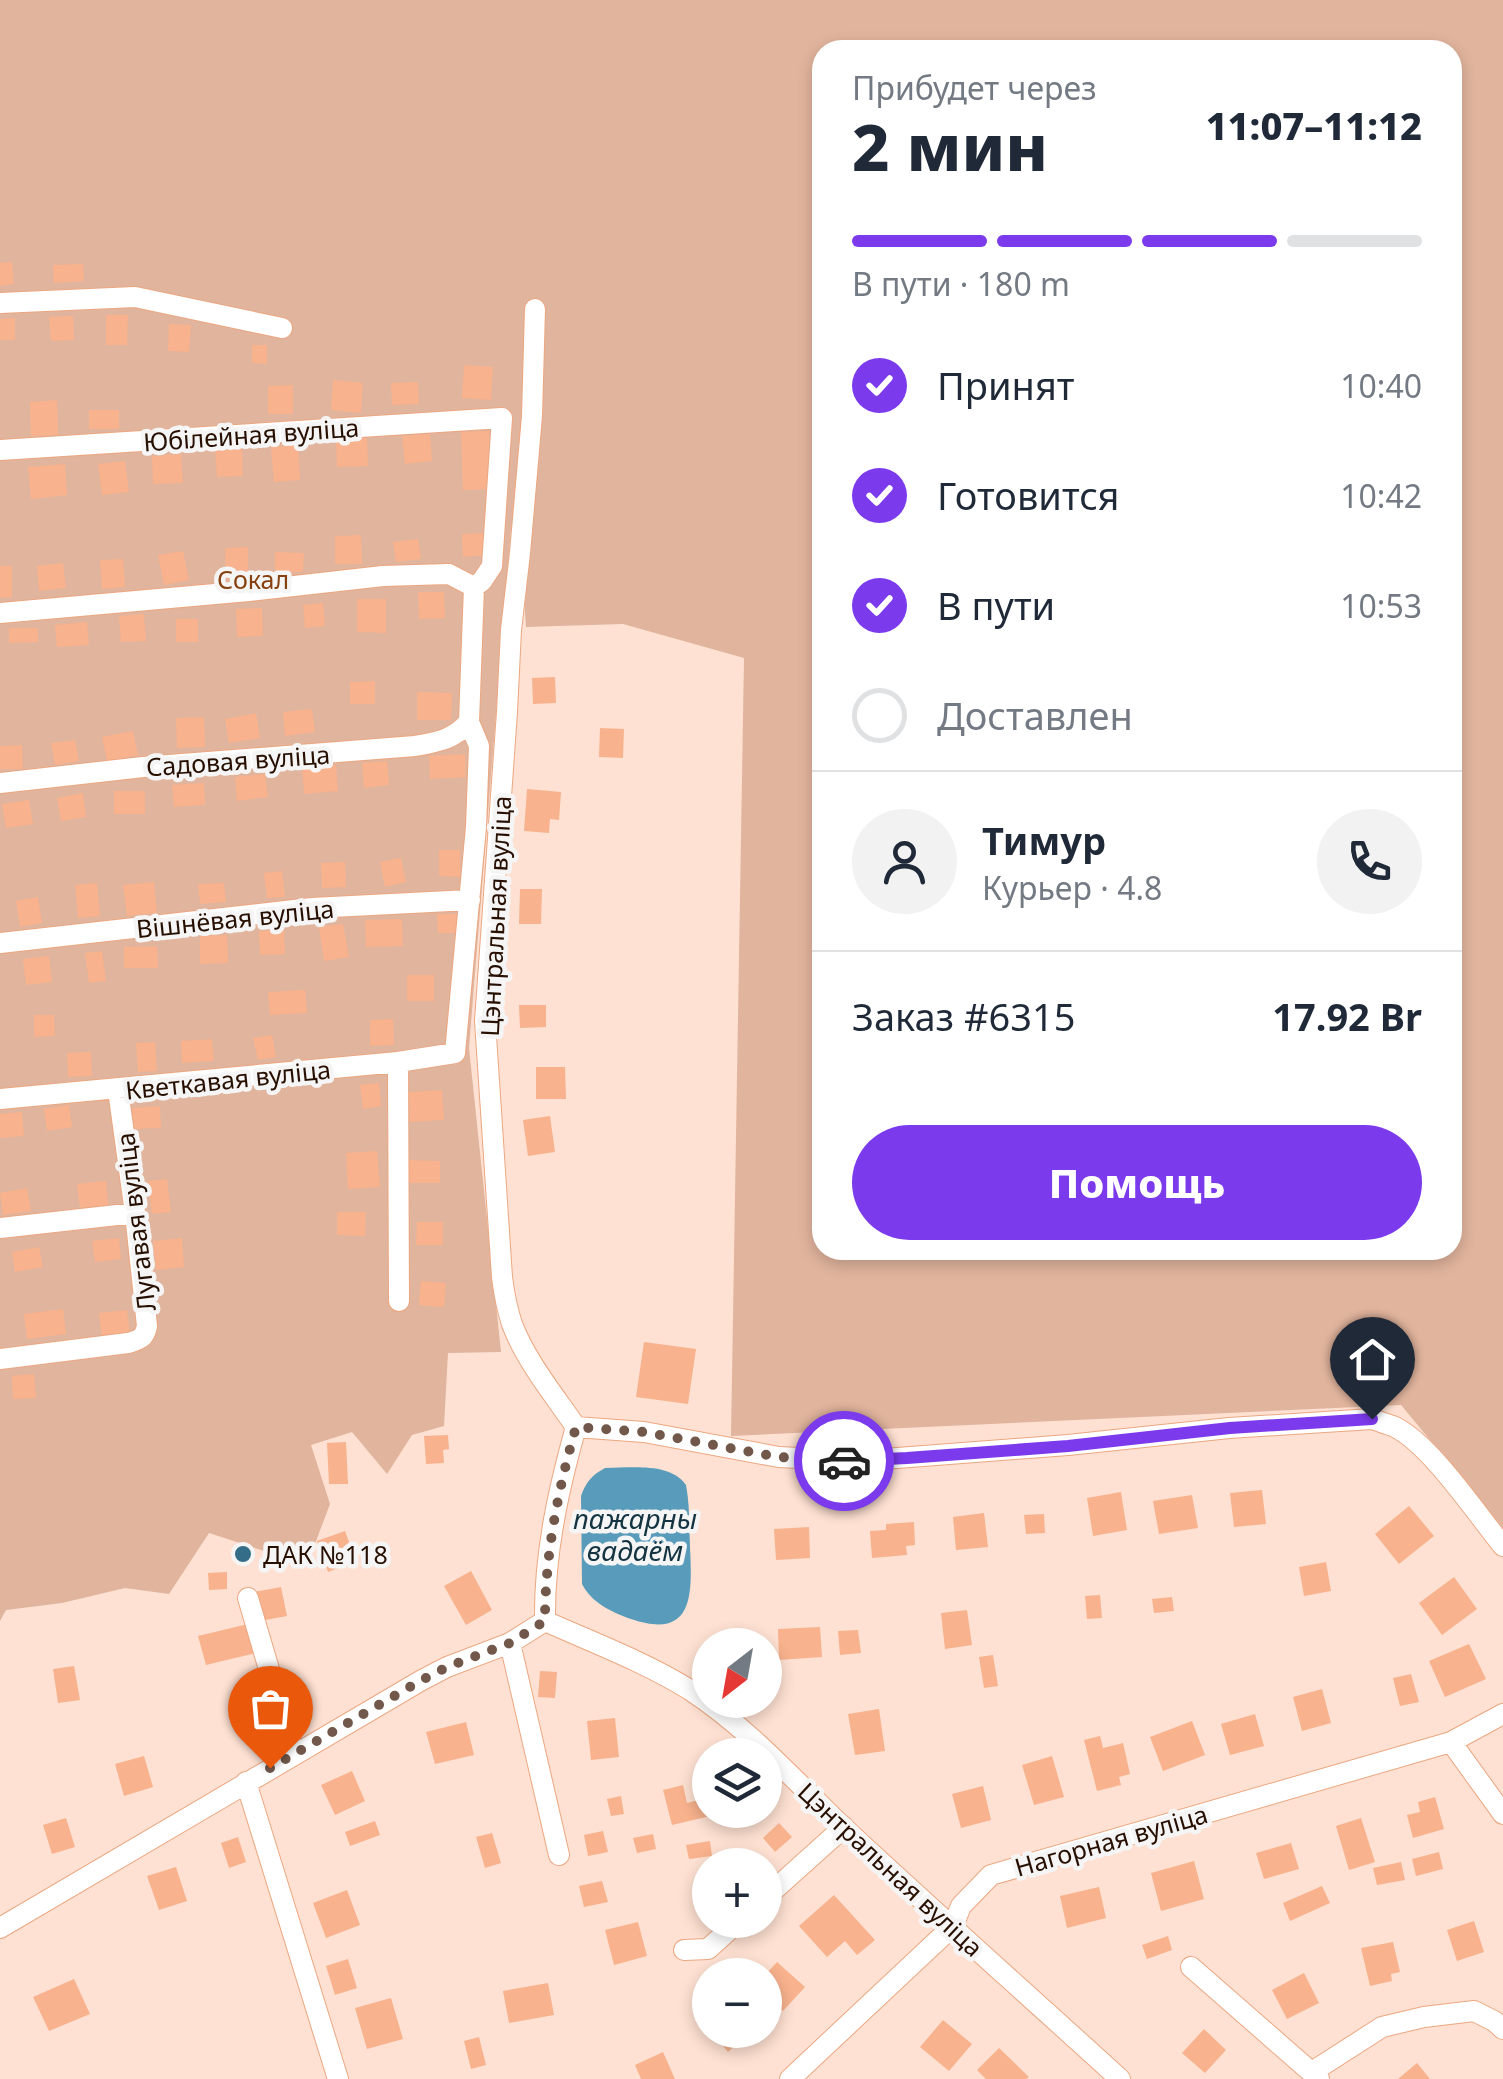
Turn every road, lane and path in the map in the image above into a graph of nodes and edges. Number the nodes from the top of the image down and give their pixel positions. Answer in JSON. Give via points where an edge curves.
{"nodes":[{"id":1,"x":0,"y":303,"type":"edge"},
{"id":2,"x":535,"y":309,"type":"dead end"},
{"id":3,"x":282,"y":328,"type":"dead end"},
{"id":4,"x":0,"y":450,"type":"edge"},
{"id":5,"x":474,"y":587,"type":"junction"},
{"id":6,"x":0,"y":613,"type":"edge"},
{"id":7,"x":474,"y":627,"type":"junction"},
{"id":8,"x":510,"y":630,"type":"junction"},
{"id":9,"x":469,"y":722,"type":"junction"},
{"id":10,"x":0,"y":783,"type":"edge"},
{"id":11,"x":470,"y":900,"type":"junction"},
{"id":12,"x":0,"y":943,"type":"edge"},
{"id":13,"x":398,"y":1062,"type":"junction"},
{"id":14,"x":118,"y":1090,"type":"junction"},
{"id":15,"x":0,"y":1099,"type":"edge"},
{"id":16,"x":135,"y":1213,"type":"junction"},
{"id":17,"x":0,"y":1228,"type":"edge"},
{"id":18,"x":399,"y":1301,"type":"dead end"},
{"id":19,"x":0,"y":1359,"type":"edge"},
{"id":20,"x":576,"y":1427,"type":"junction"},
{"id":21,"x":1503,"y":1546,"type":"edge"},
{"id":22,"x":248,"y":1598,"type":"dead end"},
{"id":23,"x":545,"y":1621,"type":"junction"},
{"id":24,"x":510,"y":1643,"type":"junction"},
{"id":25,"x":1503,"y":1714,"type":"edge"},
{"id":26,"x":1451,"y":1742,"type":"junction"},
{"id":27,"x":294,"y":1754,"type":"junction"},
{"id":28,"x":246,"y":1782,"type":"junction"},
{"id":29,"x":1503,"y":1814,"type":"edge"},
{"id":30,"x":844,"y":1827,"type":"junction"},
{"id":31,"x":559,"y":1855,"type":"dead end"},
{"id":32,"x":782,"y":1883,"type":"edge"},
{"id":33,"x":953,"y":1926,"type":"junction"},
{"id":34,"x":0,"y":1928,"type":"edge"},
{"id":35,"x":720,"y":1938,"type":"edge"},
{"id":36,"x":684,"y":1950,"type":"dead end"},
{"id":37,"x":1191,"y":1967,"type":"dead end"},
{"id":38,"x":1503,"y":2029,"type":"edge"},
{"id":39,"x":1315,"y":2075,"type":"edge"},
{"id":40,"x":338,"y":2079,"type":"edge"},
{"id":41,"x":790,"y":2079,"type":"edge"},
{"id":42,"x":1120,"y":2079,"type":"edge"}],
"edges":[{"from":1,"to":3,"type":"street","via":[[134,297]]},
{"from":2,"to":8,"type":"street","name":"Цэнтральная вуліца","via":[[532,416]]},
{"from":4,"to":5,"type":"street","name":"Юбілейная вуліца","via":[[502,418],[492,566]]},
{"from":5,"to":6,"type":"street","via":[[449,574],[383,576]]},
{"from":5,"to":7,"type":"street"},
{"from":7,"to":8,"type":"street"},
{"from":7,"to":9,"type":"street"},
{"from":8,"to":20,"type":"street","name":"Цэнтральная вуліца","via":[[486,1021],[502,1277],[522,1346]]},
{"from":9,"to":10,"type":"street","name":"Садовая вуліца","via":[[448,740],[416,746]]},
{"from":9,"to":11,"type":"street","via":[[480,746]]},
{"from":11,"to":12,"type":"street","name":"Вішнёвая вуліца","via":[[312,908]]},
{"from":11,"to":13,"type":"street","name":"Кветкавая вуліца","via":[[456,1053]]},
{"from":13,"to":14,"type":"street","name":"Кветкавая вуліца"},
{"from":13,"to":18,"type":"street"},
{"from":14,"to":15,"type":"street","name":"Кветкавая вуліца"},
{"from":14,"to":16,"type":"street","name":"Лугавая вуліца"},
{"from":16,"to":17,"type":"street"},
{"from":16,"to":19,"type":"street","name":"Лугавая вуліца","via":[[146,1334],[128,1343]]},
{"from":20,"to":21,"type":"street","via":[[644,1432],[778,1457],[858,1461],[1372,1419],[1428,1454]]},
{"from":20,"to":23,"type":"street","via":[[556,1505]]},
{"from":22,"to":27,"type":"street"},
{"from":23,"to":24,"type":"street"},
{"from":23,"to":30,"type":"street","name":"Цэнтральная вуліца","via":[[649,1668],[720,1711]]},
{"from":24,"to":27,"type":"street","via":[[447,1667]]},
{"from":24,"to":31,"type":"street"},
{"from":25,"to":26,"type":"street","name":"Нагорная вуліца"},
{"from":26,"to":29,"type":"street"},
{"from":26,"to":33,"type":"street","name":"Нагорная вуліца","via":[[991,1875],[960,1906]]},
{"from":27,"to":28,"type":"street"},
{"from":28,"to":34,"type":"street"},
{"from":28,"to":40,"type":"street"},
{"from":30,"to":32,"type":"street"},
{"from":30,"to":33,"type":"street","name":"Цэнтральная вуліца"},
{"from":33,"to":41,"type":"street","name":"Нагорная вуліца"},
{"from":33,"to":42,"type":"street","name":"Цэнтральная вуліца"},
{"from":35,"to":36,"type":"street","via":[[708,1949]]},
{"from":37,"to":39,"type":"street"},
{"from":38,"to":39,"type":"street","via":[[1474,2011],[1424,2016],[1382,2027]]}]}
